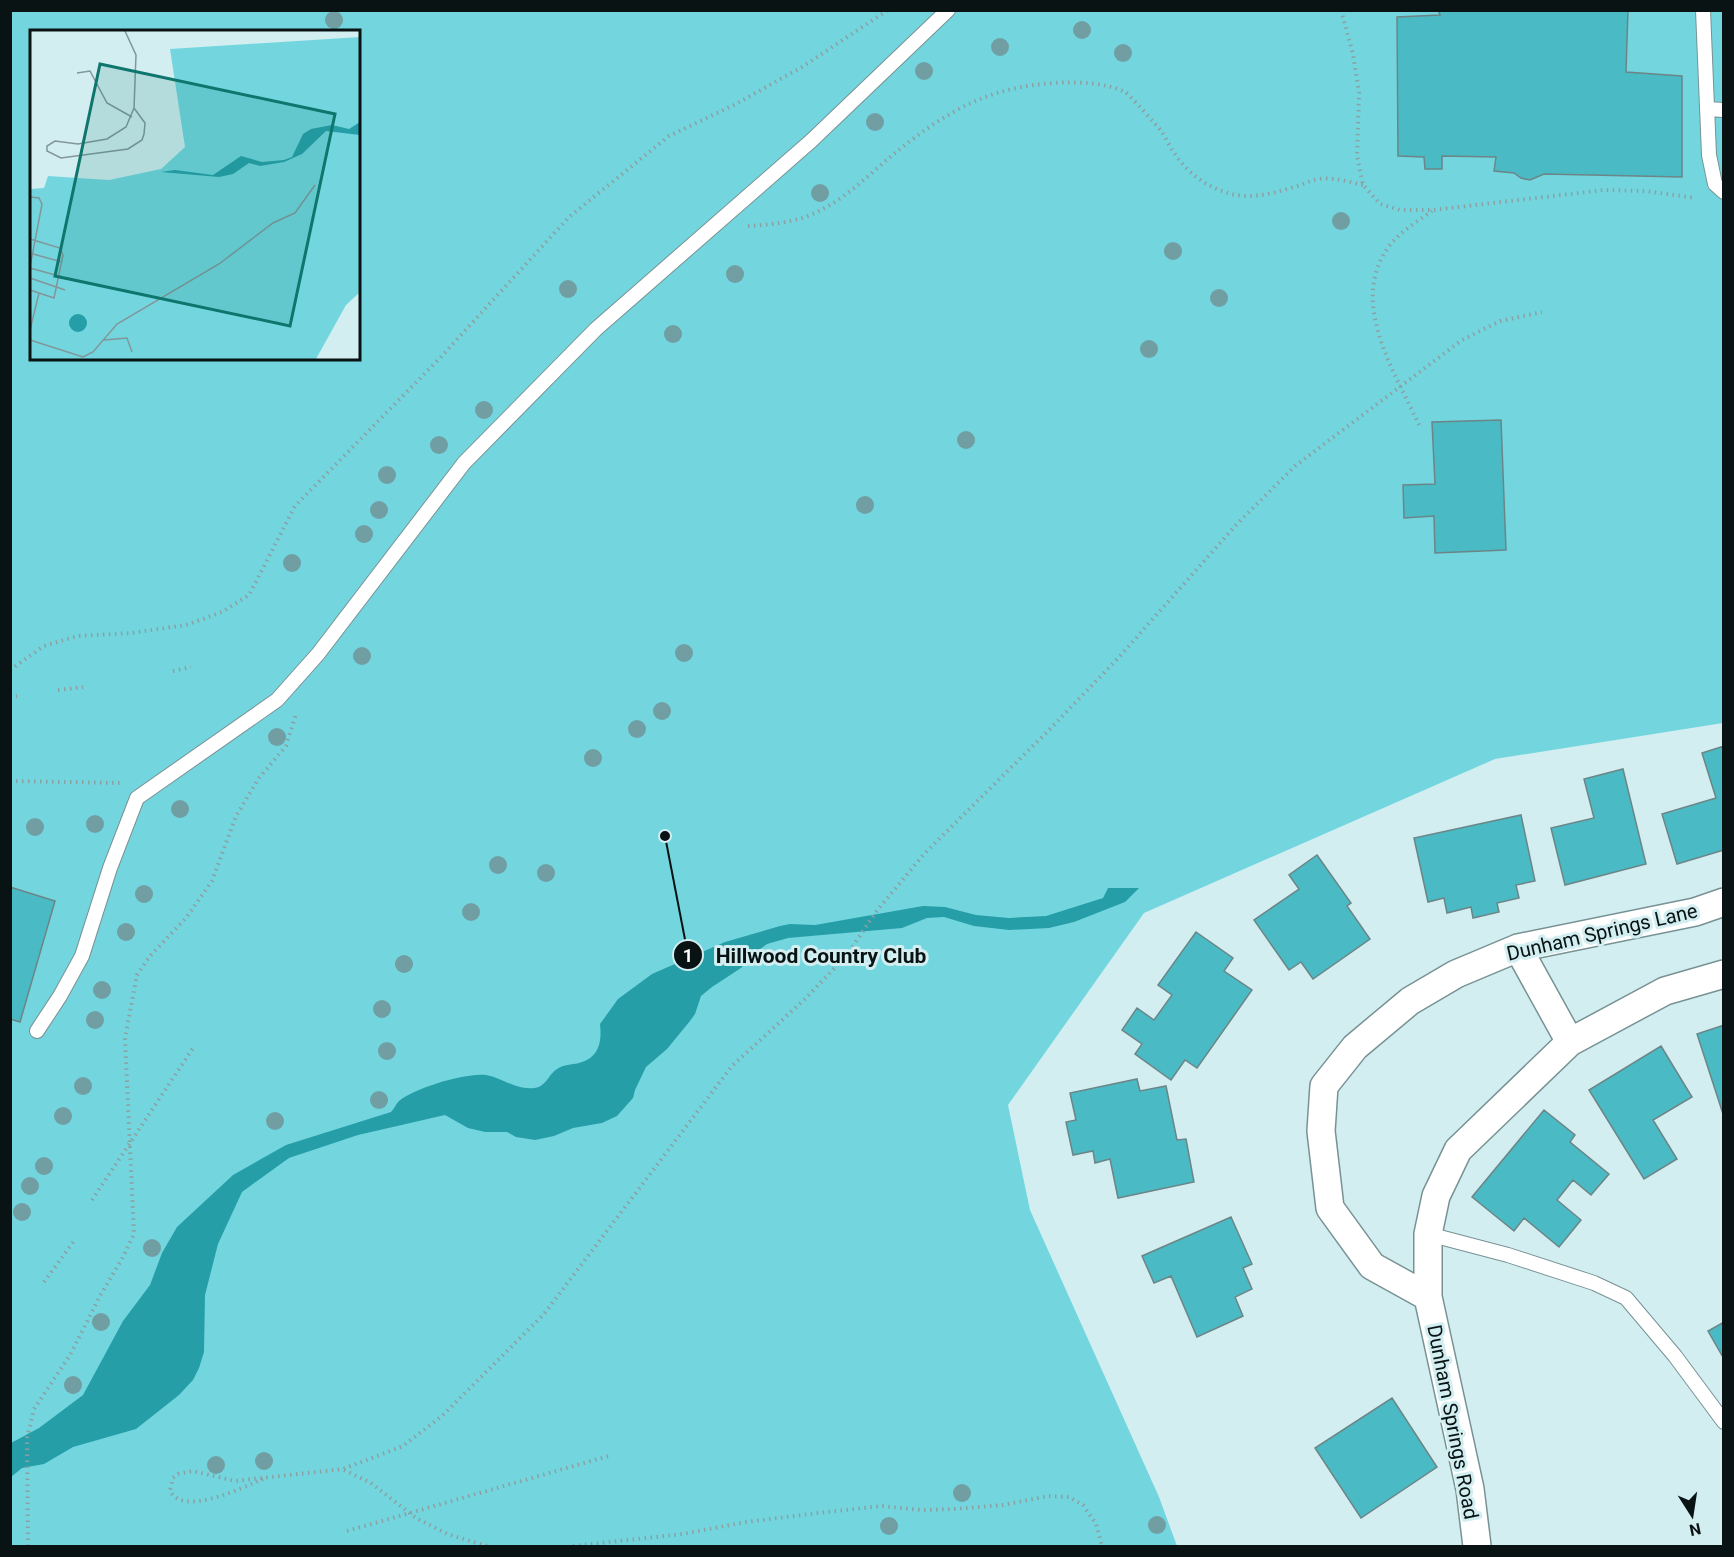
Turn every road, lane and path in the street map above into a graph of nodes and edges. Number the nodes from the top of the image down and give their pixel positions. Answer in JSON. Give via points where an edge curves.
{"nodes":[{"id":1,"x":888,"y":10,"type":"edge"},
{"id":2,"x":948,"y":10,"type":"edge"},
{"id":3,"x":1341,"y":10,"type":"edge"},
{"id":4,"x":1703,"y":10,"type":"edge"},
{"id":5,"x":1707,"y":110,"type":"junction"},
{"id":6,"x":1724,"y":110,"type":"edge"},
{"id":7,"x":1363,"y":185,"type":"junction"},
{"id":8,"x":1724,"y":192,"type":"edge"},
{"id":9,"x":1701,"y":199,"type":"dead end"},
{"id":10,"x":1433,"y":210,"type":"junction"},
{"id":11,"x":712,"y":228,"type":"junction"},
{"id":12,"x":1542,"y":312,"type":"dead end"},
{"id":13,"x":1401,"y":386,"type":"junction"},
{"id":14,"x":1419,"y":425,"type":"dead end"},
{"id":15,"x":191,"y":668,"type":"dead end"},
{"id":16,"x":10,"y":670,"type":"edge"},
{"id":17,"x":173,"y":671,"type":"dead end"},
{"id":18,"x":298,"y":678,"type":"junction"},
{"id":19,"x":83,"y":687,"type":"dead end"},
{"id":20,"x":58,"y":690,"type":"dead end"},
{"id":21,"x":17,"y":696,"type":"dead end"},
{"id":22,"x":10,"y":697,"type":"edge"},
{"id":23,"x":10,"y":781,"type":"edge"},
{"id":24,"x":137,"y":798,"type":"junction"},
{"id":25,"x":1724,"y":902,"type":"edge"},
{"id":26,"x":1518,"y":948,"type":"junction"},
{"id":27,"x":1724,"y":974,"type":"edge"},
{"id":28,"x":37,"y":1031,"type":"dead end"},
{"id":29,"x":1570,"y":1042,"type":"junction"},
{"id":30,"x":195,"y":1045,"type":"dead end"},
{"id":31,"x":129,"y":1144,"type":"junction"},
{"id":32,"x":92,"y":1200,"type":"dead end"},
{"id":33,"x":1428,"y":1234,"type":"junction"},
{"id":34,"x":74,"y":1241,"type":"dead end"},
{"id":35,"x":44,"y":1282,"type":"dead end"},
{"id":36,"x":1428,"y":1297,"type":"junction"},
{"id":37,"x":1724,"y":1422,"type":"edge"},
{"id":38,"x":612,"y":1455,"type":"dead end"},
{"id":39,"x":343,"y":1469,"type":"junction"},
{"id":40,"x":262,"y":1479,"type":"junction"},
{"id":41,"x":409,"y":1512,"type":"junction"},
{"id":42,"x":346,"y":1531,"type":"dead end"},
{"id":43,"x":28,"y":1546,"type":"edge"},
{"id":44,"x":487,"y":1546,"type":"edge"},
{"id":45,"x":573,"y":1546,"type":"edge"},
{"id":46,"x":1102,"y":1546,"type":"edge"},
{"id":47,"x":1477,"y":1546,"type":"edge"}],
"edges":[{"from":1,"to":16,"type":"path","via":[[802,67],[669,136],[568,217],[440,358],[296,506],[249,595],[222,612],[186,625],[78,636],[44,646]]},
{"from":2,"to":11,"type":"lane","via":[[811,141]]},
{"from":3,"to":7,"type":"path","via":[[1359,93],[1357,156]]},
{"from":4,"to":5,"type":"lane"},
{"from":5,"to":6,"type":"lane"},
{"from":5,"to":8,"type":"lane","via":[[1715,184]]},
{"from":7,"to":10,"type":"path","via":[[1380,204],[1400,210]]},
{"from":7,"to":11,"type":"path","via":[[1317,179],[1259,196],[1223,192],[1190,171],[1127,93],[1096,83],[1066,82],[984,97],[947,115],[856,187],[803,218]]},
{"from":9,"to":10,"type":"path","via":[[1604,190]]},
{"from":10,"to":13,"type":"path","via":[[1390,244],[1374,279],[1373,309],[1380,341]]},
{"from":11,"to":18,"type":"lane","via":[[596,329],[464,463]]},
{"from":12,"to":13,"type":"path","via":[[1500,321],[1462,340]]},
{"from":13,"to":14,"type":"path"},
{"from":13,"to":39,"type":"path","via":[[1295,466],[1243,518],[1121,655],[924,854],[875,913],[847,955],[732,1066],[544,1314],[442,1416],[403,1446]]},
{"from":15,"to":17,"type":"path"},
{"from":18,"to":24,"type":"lane","via":[[277,700]]},
{"from":18,"to":31,"type":"path","via":[[297,712],[286,747],[259,778],[236,816],[212,881],[137,975],[125,1038]]},
{"from":19,"to":20,"type":"path"},
{"from":21,"to":22,"type":"path"},
{"from":23,"to":24,"type":"path","via":[[123,783]]},
{"from":24,"to":28,"type":"lane","via":[[82,956]]},
{"from":25,"to":26,"type":"street","name":"Dunham Springs Lane","via":[[1695,912]]},
{"from":26,"to":29,"type":"street"},
{"from":26,"to":36,"type":"street","name":"Dunham Springs Lane","via":[[1456,974],[1410,1001],[1355,1047],[1324,1086],[1321,1131],[1330,1208],[1372,1266]]},
{"from":27,"to":29,"type":"street","via":[[1665,991]]},
{"from":29,"to":33,"type":"street","via":[[1458,1150],[1436,1196]]},
{"from":30,"to":31,"type":"path"},
{"from":31,"to":32,"type":"path"},
{"from":31,"to":43,"type":"path","via":[[134,1234],[70,1355],[34,1409],[27,1438]]},
{"from":33,"to":36,"type":"street"},
{"from":33,"to":37,"type":"lane","via":[[1508,1255],[1594,1283],[1626,1298]]},
{"from":34,"to":35,"type":"path"},
{"from":36,"to":47,"type":"street","name":"Dunham Springs Road","via":[[1470,1489]]},
{"from":38,"to":41,"type":"path"},
{"from":39,"to":40,"type":"path"},
{"from":39,"to":41,"type":"path","via":[[372,1483]]},
{"from":40,"to":40,"type":"path","via":[[235,1481],[186,1472],[172,1478],[170,1490],[182,1501],[199,1501]]},
{"from":41,"to":42,"type":"path"},
{"from":41,"to":44,"type":"path","via":[[447,1534]]},
{"from":45,"to":46,"type":"path","via":[[882,1506],[954,1509],[1048,1496],[1069,1497],[1083,1505],[1096,1524]]}]}
